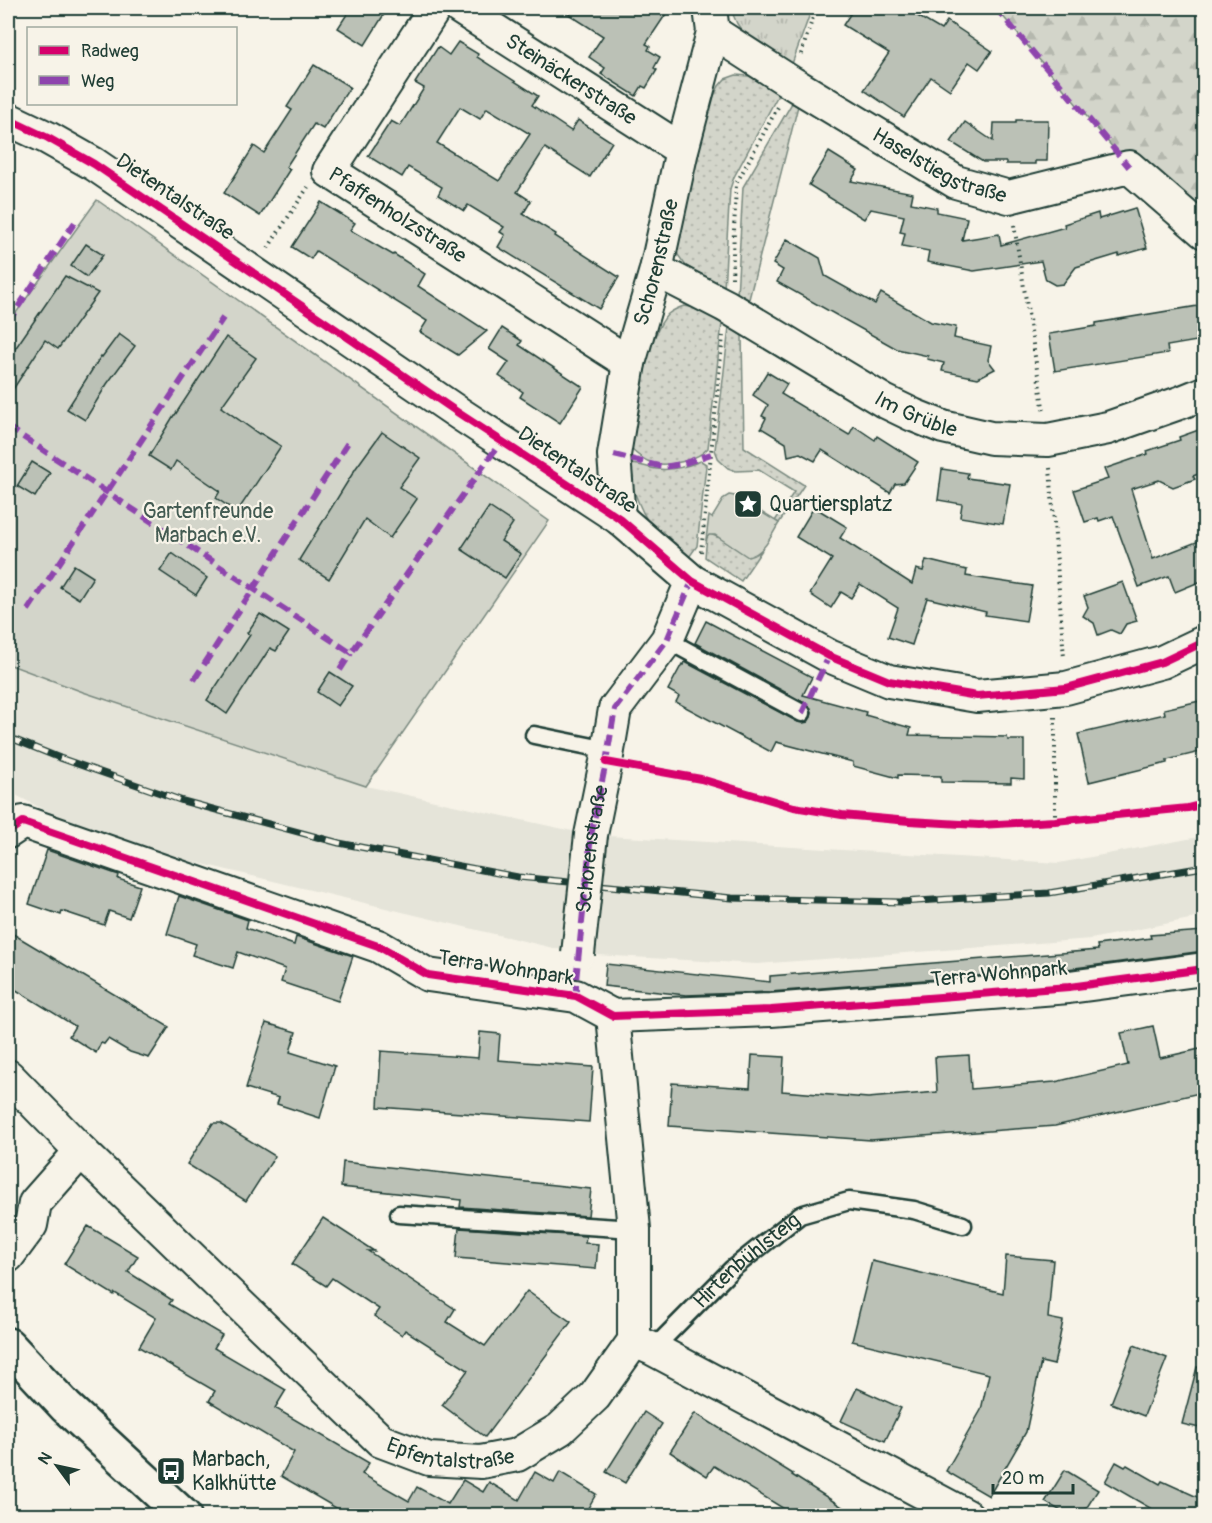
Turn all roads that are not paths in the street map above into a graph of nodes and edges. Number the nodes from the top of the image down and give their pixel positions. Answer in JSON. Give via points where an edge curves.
{"nodes":[{"id":1,"x":435,"y":8,"type":"edge"},
{"id":2,"x":460,"y":8,"type":"edge"},
{"id":3,"x":711,"y":20,"type":"edge"},
{"id":4,"x":8,"y":119,"type":"edge"},
{"id":5,"x":682,"y":150,"type":"junction"},
{"id":6,"x":1204,"y":231,"type":"edge"},
{"id":7,"x":656,"y":270,"type":"junction"},
{"id":8,"x":629,"y":363,"type":"junction"},
{"id":9,"x":1204,"y":393,"type":"edge"},
{"id":10,"x":619,"y":518,"type":"junction"},
{"id":11,"x":692,"y":582,"type":"junction"},
{"id":12,"x":667,"y":640,"type":"junction"},
{"id":13,"x":1204,"y":642,"type":"edge"},
{"id":14,"x":802,"y":713,"type":"dead end"},
{"id":15,"x":534,"y":735,"type":"dead end"},
{"id":16,"x":608,"y":750,"type":"junction"},
{"id":17,"x":8,"y":832,"type":"edge"},
{"id":18,"x":1204,"y":969,"type":"edge"},
{"id":19,"x":576,"y":996,"type":"junction"},
{"id":20,"x":613,"y":1016,"type":"junction"},
{"id":21,"x":8,"y":1076,"type":"edge"},
{"id":22,"x":81,"y":1151,"type":"junction"},
{"id":23,"x":21,"y":1207,"type":"edge"},
{"id":24,"x":399,"y":1214,"type":"dead end"},
{"id":25,"x":963,"y":1225,"type":"dead end"},
{"id":26,"x":634,"y":1229,"type":"junction"},
{"id":27,"x":8,"y":1256,"type":"edge"},
{"id":28,"x":8,"y":1345,"type":"edge"},
{"id":29,"x":643,"y":1345,"type":"junction"},
{"id":30,"x":184,"y":1515,"type":"edge"},
{"id":31,"x":968,"y":1515,"type":"edge"}],
"edges":[{"from":1,"to":8,"type":"street","name":"Pfaffenholzstraße","via":[[329,171]]},
{"from":2,"to":5,"type":"street","name":"Steinäckerstraße"},
{"from":3,"to":5,"type":"street","name":"Schorenstraße"},
{"from":3,"to":6,"type":"street","name":"Haselstiegstraße","via":[[792,83],[956,182],[1009,197],[1129,167]]},
{"from":4,"to":10,"type":"street","name":"Dietentalstraße","via":[[94,164]]},
{"from":5,"to":7,"type":"street","name":"Schorenstraße"},
{"from":7,"to":8,"type":"street","name":"Schorenstraße"},
{"from":7,"to":9,"type":"street","name":"Im Grüble","via":[[726,306],[884,401],[943,427],[991,438],[1048,440],[1108,428]]},
{"from":8,"to":10,"type":"street","name":"Schorenstraße","via":[[614,455]]},
{"from":10,"to":11,"type":"street","name":"Dietentalstraße"},
{"from":11,"to":12,"type":"street","name":"Schorenstraße"},
{"from":11,"to":13,"type":"street","name":"Dietentalstraße","via":[[829,656],[889,681],[977,696],[1066,688],[1162,662]]},
{"from":12,"to":14,"type":"lane"},
{"from":12,"to":16,"type":"street","name":"Schorenstraße","via":[[615,709]]},
{"from":15,"to":16,"type":"lane"},
{"from":16,"to":19,"type":"street","name":"Schorenstraße","bridge":true,"via":[[591,836]]},
{"from":17,"to":19,"type":"street","name":"Terra Wohnpark","via":[[23,822],[378,946],[428,975]]},
{"from":18,"to":20,"type":"street","name":"Terra Wohnpark","via":[[1057,988],[771,1010]]},
{"from":19,"to":20,"type":"street","name":"Terra Wohnpark"},
{"from":20,"to":26,"type":"street"},
{"from":21,"to":22,"type":"street","name":"Epfentalstraße"},
{"from":22,"to":23,"type":"street"},
{"from":22,"to":29,"type":"street","name":"Epfentalstraße","via":[[381,1441],[429,1459],[481,1462],[517,1455],[560,1430]]},
{"from":23,"to":27,"type":"street","via":[[30,1225]]},
{"from":24,"to":26,"type":"lane"},
{"from":25,"to":29,"type":"lane","name":"Hirtenbühlsteig","via":[[914,1210],[849,1201],[800,1215]]},
{"from":26,"to":29,"type":"street"},
{"from":28,"to":30,"type":"main road","via":[[66,1407]]},
{"from":29,"to":31,"type":"street"}]}
